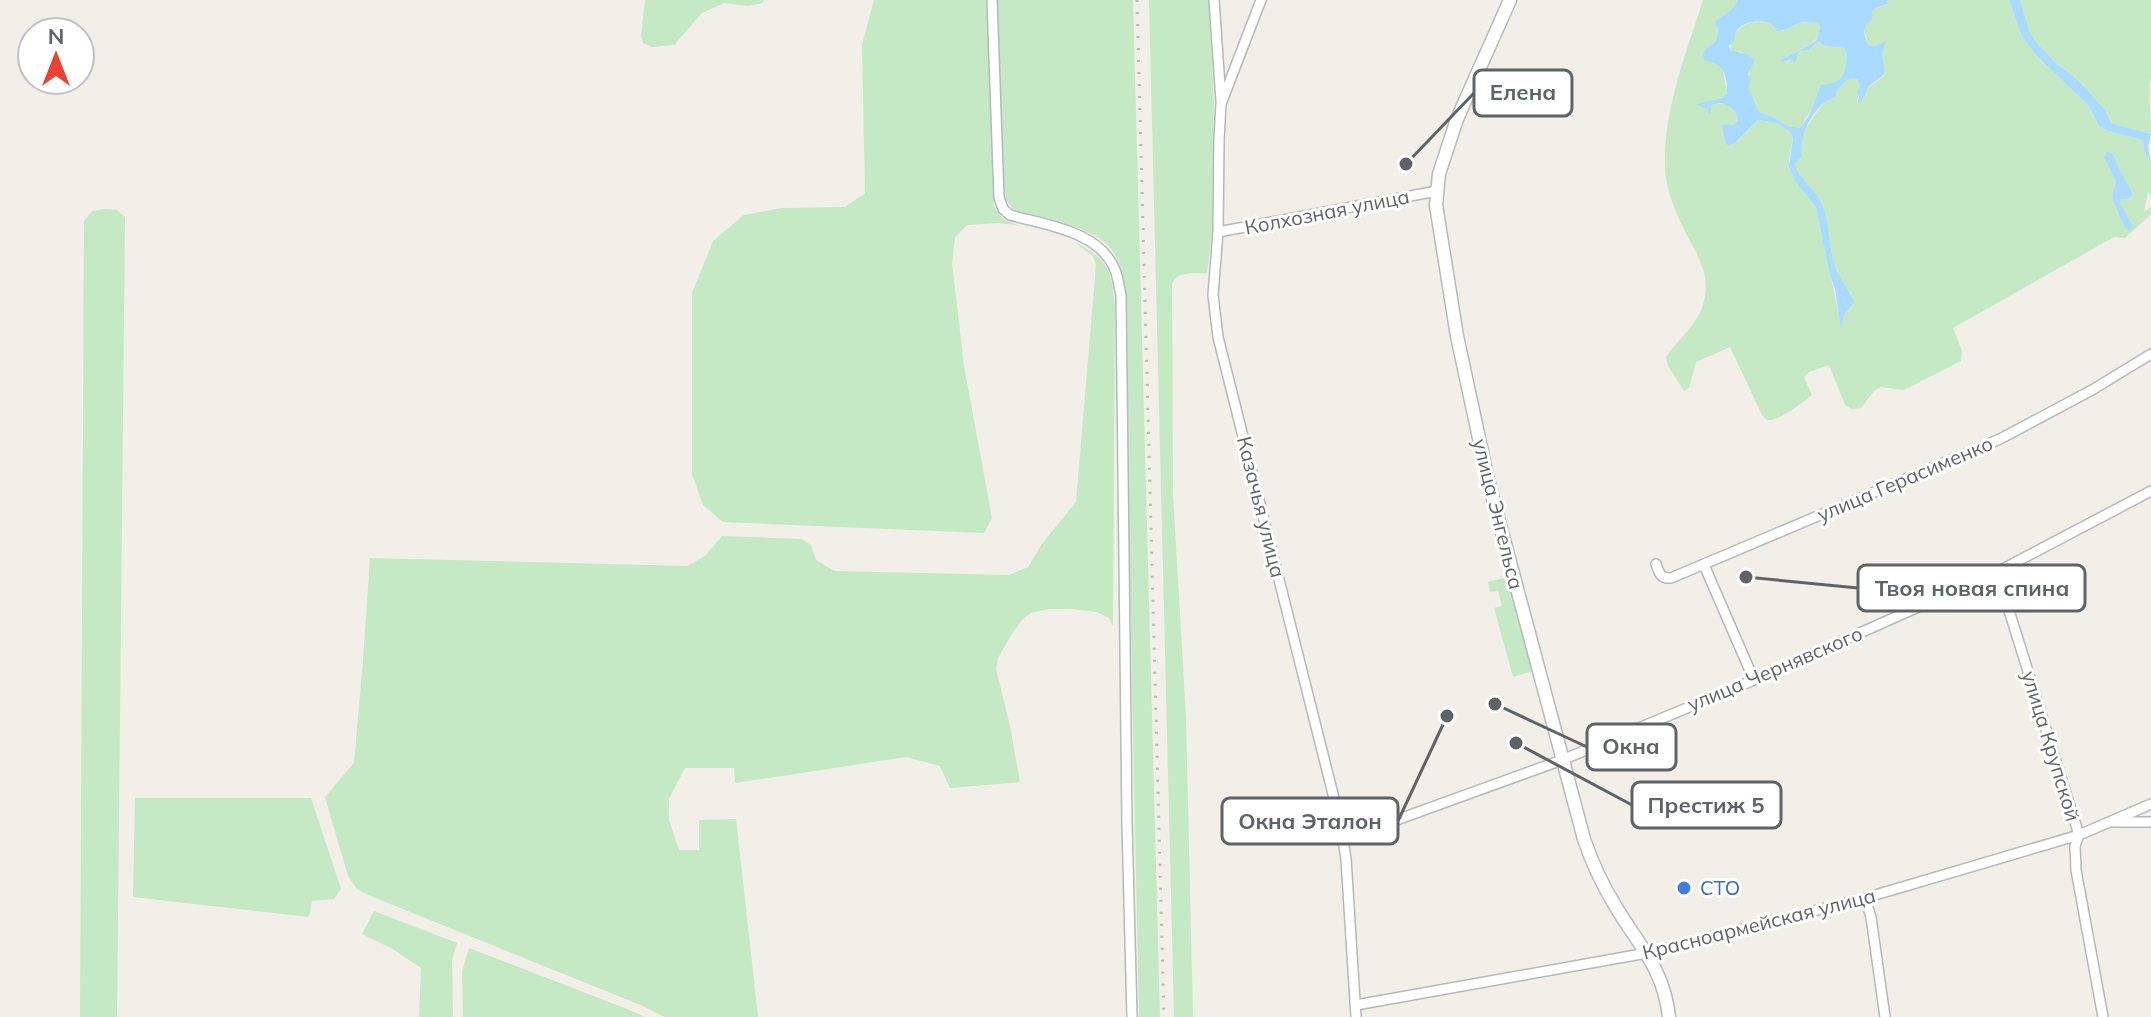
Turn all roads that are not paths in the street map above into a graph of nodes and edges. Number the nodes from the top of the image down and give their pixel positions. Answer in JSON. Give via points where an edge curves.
{"nodes":[{"id":1,"x":992,"y":0,"type":"edge"},
{"id":2,"x":1214,"y":0,"type":"edge"},
{"id":3,"x":1261,"y":0,"type":"edge"},
{"id":4,"x":1510,"y":0,"type":"edge"},
{"id":5,"x":1221,"y":104,"type":"junction"},
{"id":6,"x":1437,"y":191,"type":"junction"},
{"id":7,"x":1218,"y":232,"type":"junction"},
{"id":8,"x":2151,"y":354,"type":"edge"},
{"id":9,"x":2151,"y":491,"type":"edge"},
{"id":10,"x":1656,"y":564,"type":"dead end"},
{"id":11,"x":1704,"y":565,"type":"junction"},
{"id":12,"x":1997,"y":572,"type":"junction"},
{"id":13,"x":1754,"y":680,"type":"junction"},
{"id":14,"x":1562,"y":760,"type":"junction"},
{"id":15,"x":2151,"y":804,"type":"edge"},
{"id":16,"x":2110,"y":822,"type":"junction"},
{"id":17,"x":2151,"y":822,"type":"edge"},
{"id":18,"x":2079,"y":835,"type":"junction"},
{"id":19,"x":1344,"y":839,"type":"junction"},
{"id":20,"x":1865,"y":898,"type":"junction"},
{"id":21,"x":1647,"y":953,"type":"junction"},
{"id":22,"x":1356,"y":1005,"type":"junction"},
{"id":23,"x":1132,"y":1017,"type":"edge"},
{"id":24,"x":1356,"y":1017,"type":"edge"},
{"id":25,"x":1669,"y":1017,"type":"edge"},
{"id":26,"x":1885,"y":1017,"type":"edge"},
{"id":27,"x":2103,"y":1017,"type":"edge"}],
"edges":[{"from":1,"to":23,"type":"street","via":[[1003,209],[1096,244],[1116,271],[1121,295]]},
{"from":2,"to":5,"type":"street"},
{"from":3,"to":5,"type":"street","name":"Казачья улица"},
{"from":4,"to":6,"type":"street","name":"улица Энгельса","via":[[1457,119]]},
{"from":5,"to":7,"type":"street","name":"Казачья улица"},
{"from":6,"to":7,"type":"street","name":"Колхозная улица"},
{"from":6,"to":14,"type":"street","name":"улица Энгельса","via":[[1451,302],[1482,452]]},
{"from":7,"to":19,"type":"street","name":"Казачья улица","via":[[1213,295],[1218,337]]},
{"from":8,"to":11,"type":"street","name":"улица Герасименко","via":[[2000,439]]},
{"from":9,"to":12,"type":"street","name":"улица Чернявского"},
{"from":10,"to":11,"type":"street","name":"улица Герасименко","via":[[1667,578]]},
{"from":11,"to":13,"type":"street"},
{"from":12,"to":13,"type":"street","name":"улица Чернявского"},
{"from":12,"to":18,"type":"street","name":"улица Крупской"},
{"from":13,"to":14,"type":"street","name":"улица Чернявского"},
{"from":14,"to":19,"type":"street","name":"улица Чернявского"},
{"from":14,"to":21,"type":"street","name":"улица Энгельса","via":[[1590,856]]},
{"from":15,"to":16,"type":"street","name":"Красноармейская улица"},
{"from":16,"to":17,"type":"street"},
{"from":16,"to":18,"type":"street","name":"Красноармейская улица"},
{"from":18,"to":20,"type":"street","name":"Красноармейская улица"},
{"from":18,"to":27,"type":"street","name":"улица Крупской","via":[[2076,870]]},
{"from":19,"to":22,"type":"street","name":"Казачья улица"},
{"from":20,"to":21,"type":"street","name":"Красноармейская улица"},
{"from":20,"to":26,"type":"street"},
{"from":21,"to":22,"type":"street","name":"Красноармейская улица"},
{"from":21,"to":25,"type":"street","name":"улица Энгельса","via":[[1663,986]]},
{"from":22,"to":24,"type":"street","name":"Казачья улица"}]}
